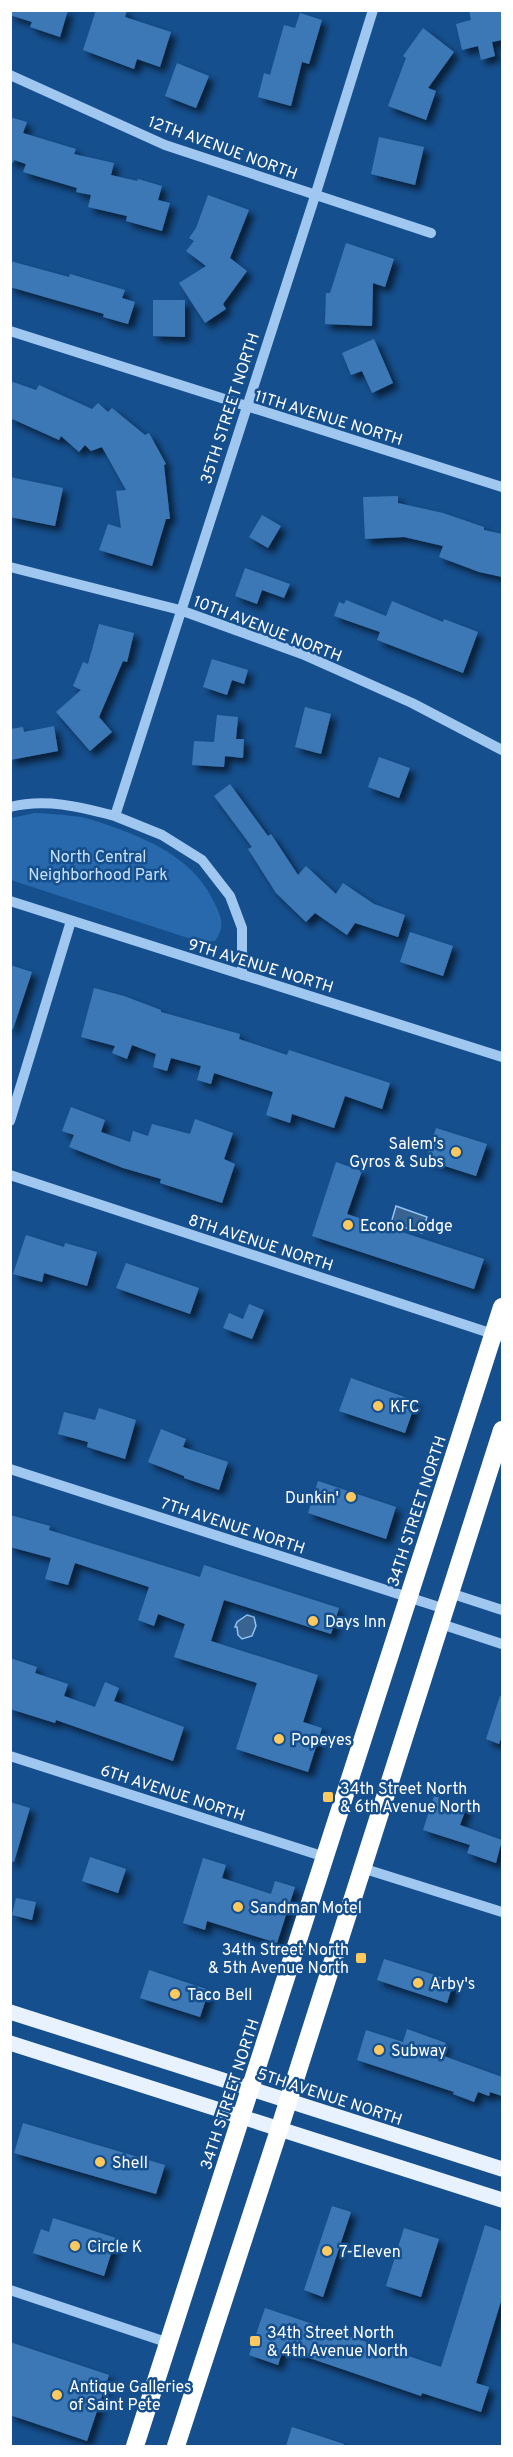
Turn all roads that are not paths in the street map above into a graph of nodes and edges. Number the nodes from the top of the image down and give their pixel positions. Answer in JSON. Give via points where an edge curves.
{"nodes":[{"id":1,"x":373,"y":10,"type":"edge"},
{"id":2,"x":10,"y":75,"type":"edge"},
{"id":3,"x":315,"y":196,"type":"junction"},
{"id":4,"x":430,"y":233,"type":"dead end"},
{"id":5,"x":10,"y":331,"type":"edge"},
{"id":6,"x":245,"y":407,"type":"junction"},
{"id":7,"x":502,"y":487,"type":"edge"},
{"id":8,"x":10,"y":567,"type":"edge"},
{"id":9,"x":180,"y":610,"type":"junction"},
{"id":10,"x":502,"y":750,"type":"edge"},
{"id":11,"x":10,"y":807,"type":"edge"},
{"id":12,"x":115,"y":816,"type":"junction"},
{"id":13,"x":10,"y":901,"type":"edge"},
{"id":14,"x":71,"y":921,"type":"junction"},
{"id":15,"x":242,"y":975,"type":"junction"},
{"id":16,"x":502,"y":1057,"type":"edge"},
{"id":17,"x":10,"y":1121,"type":"edge"},
{"id":18,"x":10,"y":1175,"type":"edge"},
{"id":19,"x":502,"y":1307,"type":"edge"},
{"id":20,"x":498,"y":1335,"type":"edge"},
{"id":21,"x":502,"y":1430,"type":"edge"},
{"id":22,"x":10,"y":1468,"type":"edge"},
{"id":23,"x":409,"y":1598,"type":"junction"},
{"id":24,"x":446,"y":1609,"type":"junction"},
{"id":25,"x":502,"y":1610,"type":"edge"},
{"id":26,"x":502,"y":1644,"type":"edge"},
{"id":27,"x":10,"y":1756,"type":"edge"},
{"id":28,"x":326,"y":1857,"type":"junction"},
{"id":29,"x":362,"y":1868,"type":"junction"},
{"id":30,"x":502,"y":1912,"type":"edge"},
{"id":31,"x":10,"y":2012,"type":"edge"},
{"id":32,"x":10,"y":2043,"type":"edge"},
{"id":33,"x":250,"y":2089,"type":"junction"},
{"id":34,"x":287,"y":2102,"type":"junction"},
{"id":35,"x":242,"y":2118,"type":"junction"},
{"id":36,"x":279,"y":2130,"type":"junction"},
{"id":37,"x":502,"y":2169,"type":"edge"},
{"id":38,"x":502,"y":2200,"type":"edge"},
{"id":39,"x":10,"y":2290,"type":"edge"},
{"id":40,"x":169,"y":2343,"type":"junction"},
{"id":41,"x":135,"y":2446,"type":"edge"},
{"id":42,"x":176,"y":2446,"type":"edge"}],
"edges":[{"from":1,"to":3,"type":"street","name":"35TH STREET NORTH"},
{"from":2,"to":3,"type":"street","name":"12TH AVENUE NORTH","via":[[165,145]]},
{"from":3,"to":4,"type":"street","name":"12TH AVENUE NORTH"},
{"from":3,"to":6,"type":"street","name":"35TH STREET NORTH"},
{"from":5,"to":6,"type":"street","name":"11TH AVENUE NORTH"},
{"from":6,"to":7,"type":"street","name":"11TH AVENUE NORTH"},
{"from":6,"to":9,"type":"street","name":"35TH STREET NORTH"},
{"from":8,"to":9,"type":"street","name":"10TH AVENUE NORTH"},
{"from":9,"to":10,"type":"street","name":"10TH AVENUE NORTH","via":[[302,654],[412,703]]},
{"from":9,"to":12,"type":"street","name":"35TH STREET NORTH"},
{"from":11,"to":12,"type":"street","via":[[25,803],[66,804]]},
{"from":12,"to":15,"type":"street","via":[[162,835],[202,860],[230,896],[242,928]]},
{"from":13,"to":14,"type":"street","name":"9TH AVENUE NORTH"},
{"from":14,"to":15,"type":"street","name":"9TH AVENUE NORTH"},
{"from":14,"to":17,"type":"street"},
{"from":15,"to":16,"type":"street","name":"9TH AVENUE NORTH"},
{"from":18,"to":20,"type":"street","name":"8TH AVENUE NORTH"},
{"from":19,"to":20,"type":"highway","name":"34TH STREET NORTH"},
{"from":20,"to":23,"type":"highway","name":"34TH STREET NORTH"},
{"from":21,"to":24,"type":"highway"},
{"from":22,"to":23,"type":"street","name":"7TH AVENUE NORTH"},
{"from":23,"to":24,"type":"street","name":"7TH AVENUE NORTH"},
{"from":23,"to":28,"type":"highway","name":"34TH STREET NORTH"},
{"from":24,"to":25,"type":"street","name":"7TH AVENUE NORTH"},
{"from":24,"to":26,"type":"street","name":"7TH AVENUE NORTH"},
{"from":24,"to":29,"type":"highway"},
{"from":27,"to":28,"type":"street","name":"6TH AVENUE NORTH"},
{"from":28,"to":33,"type":"highway","name":"34TH STREET NORTH"},
{"from":29,"to":30,"type":"street"},
{"from":29,"to":34,"type":"highway"},
{"from":31,"to":33,"type":"main road","name":"5TH AVENUE NORTH"},
{"from":32,"to":35,"type":"main road"},
{"from":33,"to":34,"type":"main road","name":"5TH AVENUE NORTH"},
{"from":33,"to":35,"type":"highway","name":"34TH STREET NORTH"},
{"from":34,"to":36,"type":"highway"},
{"from":34,"to":37,"type":"main road","name":"5TH AVENUE NORTH"},
{"from":35,"to":36,"type":"main road"},
{"from":35,"to":40,"type":"highway","name":"34TH STREET NORTH"},
{"from":36,"to":38,"type":"main road"},
{"from":36,"to":42,"type":"highway"},
{"from":39,"to":40,"type":"street"},
{"from":40,"to":41,"type":"highway","name":"34TH STREET NORTH"}]}
